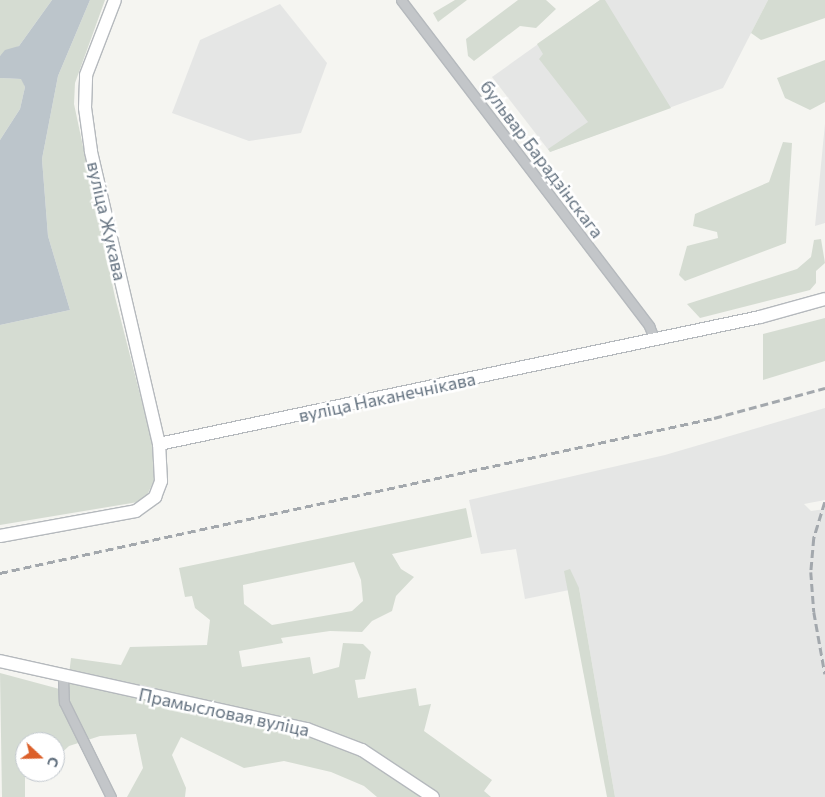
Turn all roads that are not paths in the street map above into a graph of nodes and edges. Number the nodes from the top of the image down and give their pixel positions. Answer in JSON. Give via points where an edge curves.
{"nodes":[{"id":1,"x":115,"y":0,"type":"edge"},
{"id":2,"x":401,"y":0,"type":"edge"},
{"id":3,"x":825,"y":299,"type":"edge"},
{"id":4,"x":654,"y":338,"type":"junction"},
{"id":5,"x":159,"y":444,"type":"junction"},
{"id":6,"x":0,"y":536,"type":"edge"},
{"id":7,"x":0,"y":661,"type":"edge"},
{"id":8,"x":63,"y":677,"type":"junction"},
{"id":9,"x":111,"y":797,"type":"edge"},
{"id":10,"x":433,"y":797,"type":"edge"}],
"edges":[{"from":1,"to":5,"type":"main road","name":"вуліца Жукава","via":[[86,75],[85,108],[91,151]]},
{"from":2,"to":4,"type":"street","name":"бульвар Барадзінскага","via":[[649,326]]},
{"from":3,"to":4,"type":"main road","name":"вуліца Наканечнікава","via":[[760,317]]},
{"from":4,"to":5,"type":"main road","name":"вуліца Наканечнікава"},
{"from":5,"to":6,"type":"main road","via":[[161,481],[155,497],[147,506]]},
{"from":7,"to":8,"type":"main road","name":"Прамысловая вуліца"},
{"from":8,"to":9,"type":"street","via":[[64,702]]},
{"from":8,"to":10,"type":"main road","name":"Прамысловая вуліца","via":[[307,729],[362,750]]}]}
